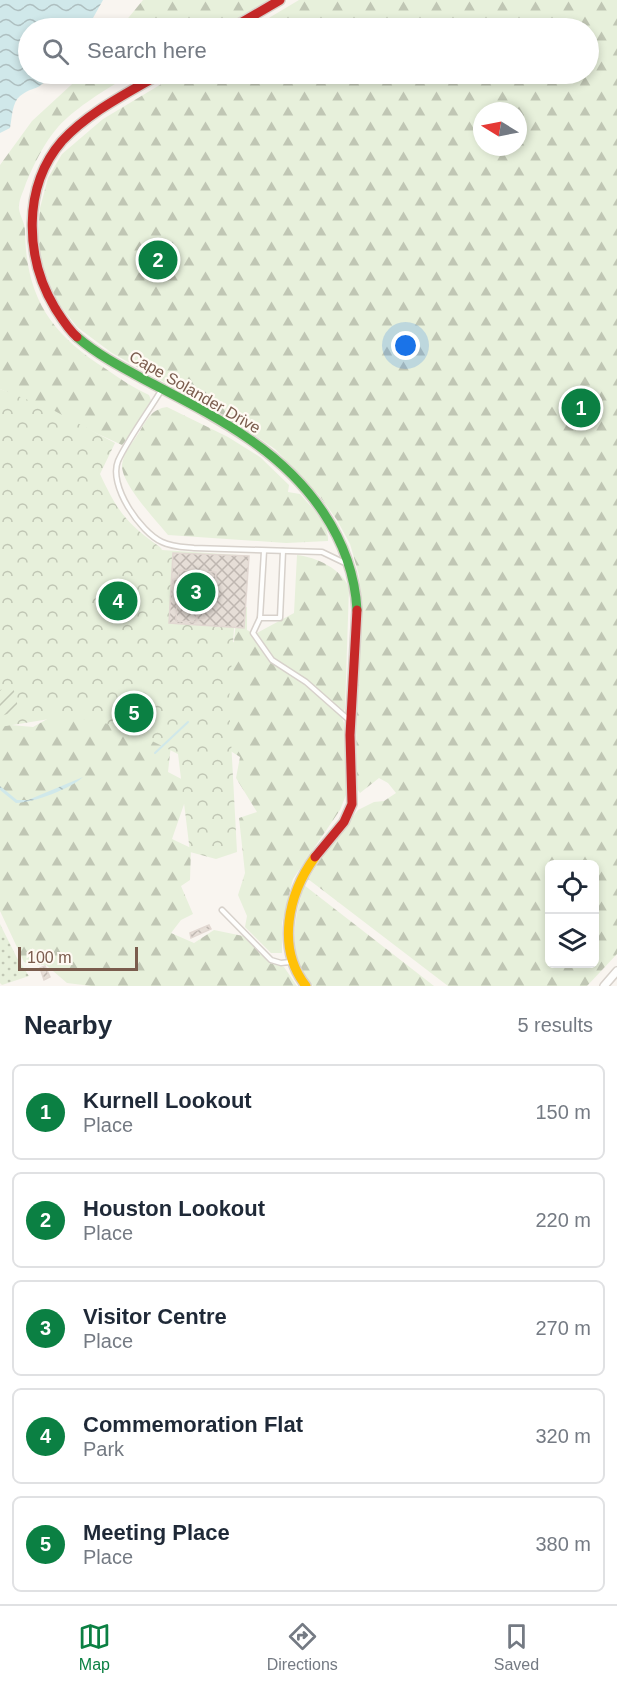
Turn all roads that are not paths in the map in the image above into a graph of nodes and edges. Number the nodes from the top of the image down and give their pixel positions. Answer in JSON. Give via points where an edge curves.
{"nodes":[{"id":1,"x":280,"y":0,"type":"edge"},
{"id":2,"x":249,"y":18,"type":"edge"},
{"id":3,"x":143,"y":84,"type":"edge"},
{"id":4,"x":162,"y":389,"type":"junction"},
{"id":5,"x":264,"y":550,"type":"junction"},
{"id":6,"x":283,"y":551,"type":"junction"},
{"id":7,"x":351,"y":565,"type":"junction"},
{"id":8,"x":260,"y":618,"type":"junction"},
{"id":9,"x":351,"y":721,"type":"junction"},
{"id":10,"x":222,"y":910,"type":"dead end"},
{"id":11,"x":290,"y":962,"type":"junction"},
{"id":12,"x":617,"y":971,"type":"edge"},
{"id":13,"x":306,"y":986,"type":"edge"},
{"id":14,"x":604,"y":986,"type":"edge"}],
"edges":[{"from":1,"to":2,"type":"street"},
{"from":3,"to":4,"type":"street","name":"Cape Solander Drive","via":[[98,112],[51,157],[36,192],[33,255],[43,287],[72,332],[111,361]]},
{"from":4,"to":5,"type":"lane","via":[[117,463],[117,479],[128,508],[152,536],[176,547]]},
{"from":4,"to":7,"type":"street","name":"Cape Solander Drive","via":[[270,453],[314,499]]},
{"from":5,"to":6,"type":"lane"},
{"from":5,"to":8,"type":"lane"},
{"from":6,"to":7,"type":"lane","via":[[322,552]]},
{"from":6,"to":8,"type":"lane","via":[[280,618]]},
{"from":7,"to":9,"type":"street","name":"Cape Solander Drive","via":[[357,624]]},
{"from":8,"to":9,"type":"lane","via":[[253,633],[272,660],[306,682]]},
{"from":9,"to":11,"type":"street","name":"Cape Solander Drive","via":[[350,809],[303,875],[288,928]]},
{"from":10,"to":11,"type":"lane","via":[[271,960]]},
{"from":11,"to":13,"type":"street","name":"Cape Solander Drive"},
{"from":12,"to":14,"type":"street"}]}
